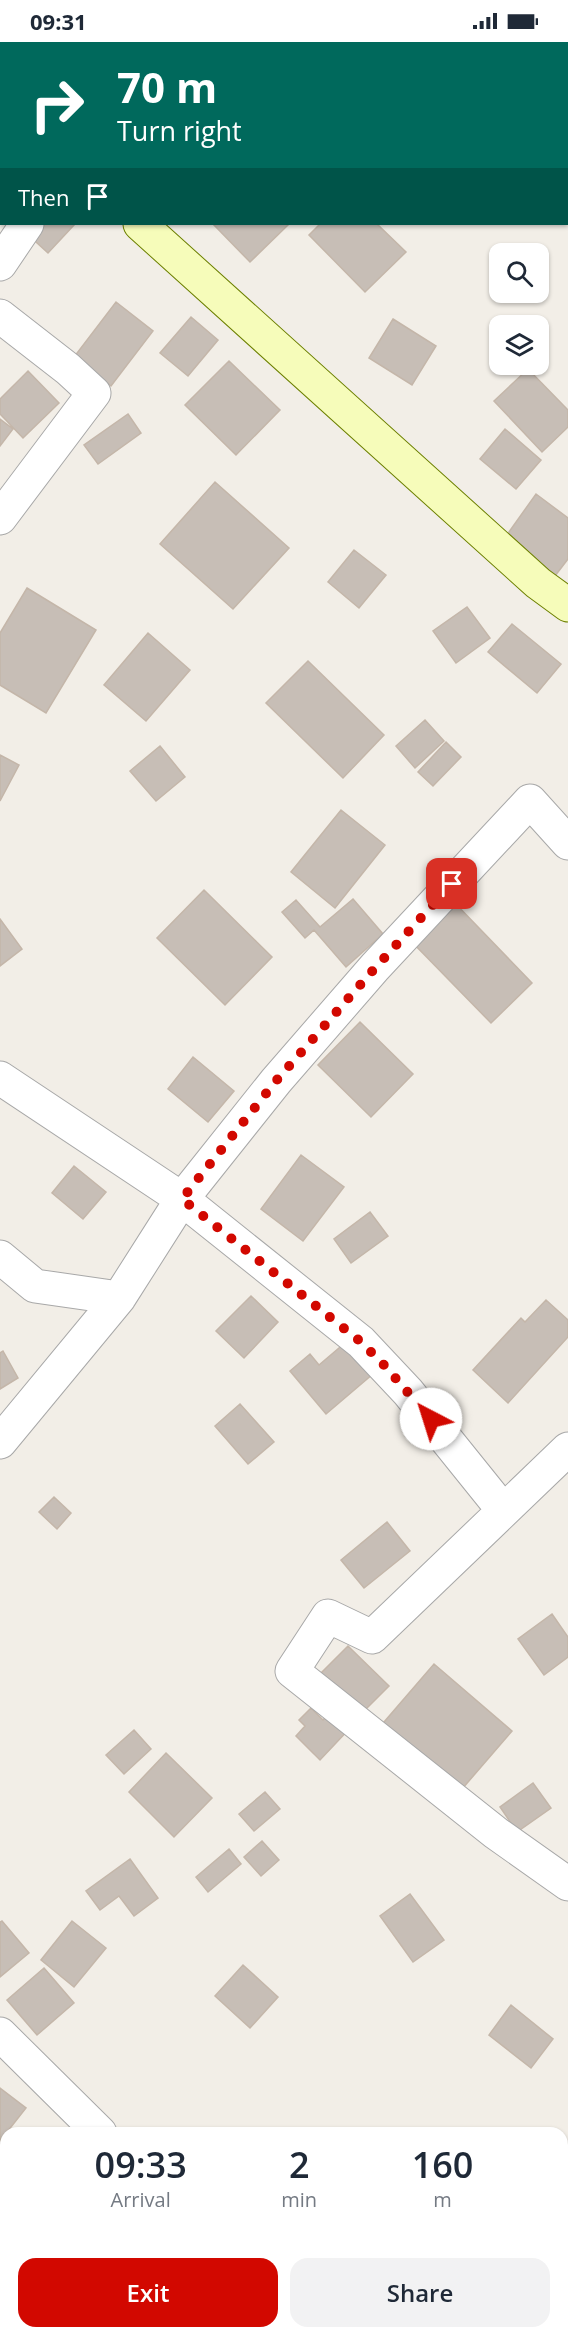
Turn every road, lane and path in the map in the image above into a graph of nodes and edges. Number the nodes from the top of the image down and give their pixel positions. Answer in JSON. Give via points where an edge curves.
{"nodes":[{"id":1,"x":26,"y":225,"type":"edge"},
{"id":2,"x":141,"y":225,"type":"edge"},
{"id":3,"x":0,"y":264,"type":"edge"},
{"id":4,"x":0,"y":316,"type":"edge"},
{"id":5,"x":0,"y":518,"type":"edge"},
{"id":6,"x":568,"y":605,"type":"edge"},
{"id":7,"x":568,"y":843,"type":"edge"},
{"id":8,"x":0,"y":1078,"type":"edge"},
{"id":9,"x":182,"y":1199,"type":"junction"},
{"id":10,"x":0,"y":1257,"type":"edge"},
{"id":11,"x":119,"y":1298,"type":"junction"},
{"id":12,"x":0,"y":1442,"type":"edge"},
{"id":13,"x":568,"y":1449,"type":"edge"},
{"id":14,"x":503,"y":1510,"type":"junction"},
{"id":15,"x":568,"y":1884,"type":"edge"},
{"id":16,"x":0,"y":2034,"type":"edge"},
{"id":17,"x":94,"y":2127,"type":"edge"}],
"edges":[{"from":1,"to":3,"type":"street"},
{"from":2,"to":6,"type":"street","via":[[538,583]]},
{"from":4,"to":5,"type":"street","via":[[94,393]]},
{"from":7,"to":9,"type":"street","via":[[530,801],[367,976]]},
{"from":8,"to":9,"type":"street"},
{"from":9,"to":11,"type":"street"},
{"from":9,"to":14,"type":"street","via":[[361,1342],[408,1392]]},
{"from":10,"to":11,"type":"street","via":[[35,1286]]},
{"from":11,"to":12,"type":"street"},
{"from":13,"to":14,"type":"street"},
{"from":14,"to":15,"type":"street","via":[[372,1637],[328,1616],[292,1671],[496,1833]]},
{"from":16,"to":17,"type":"street"}]}
